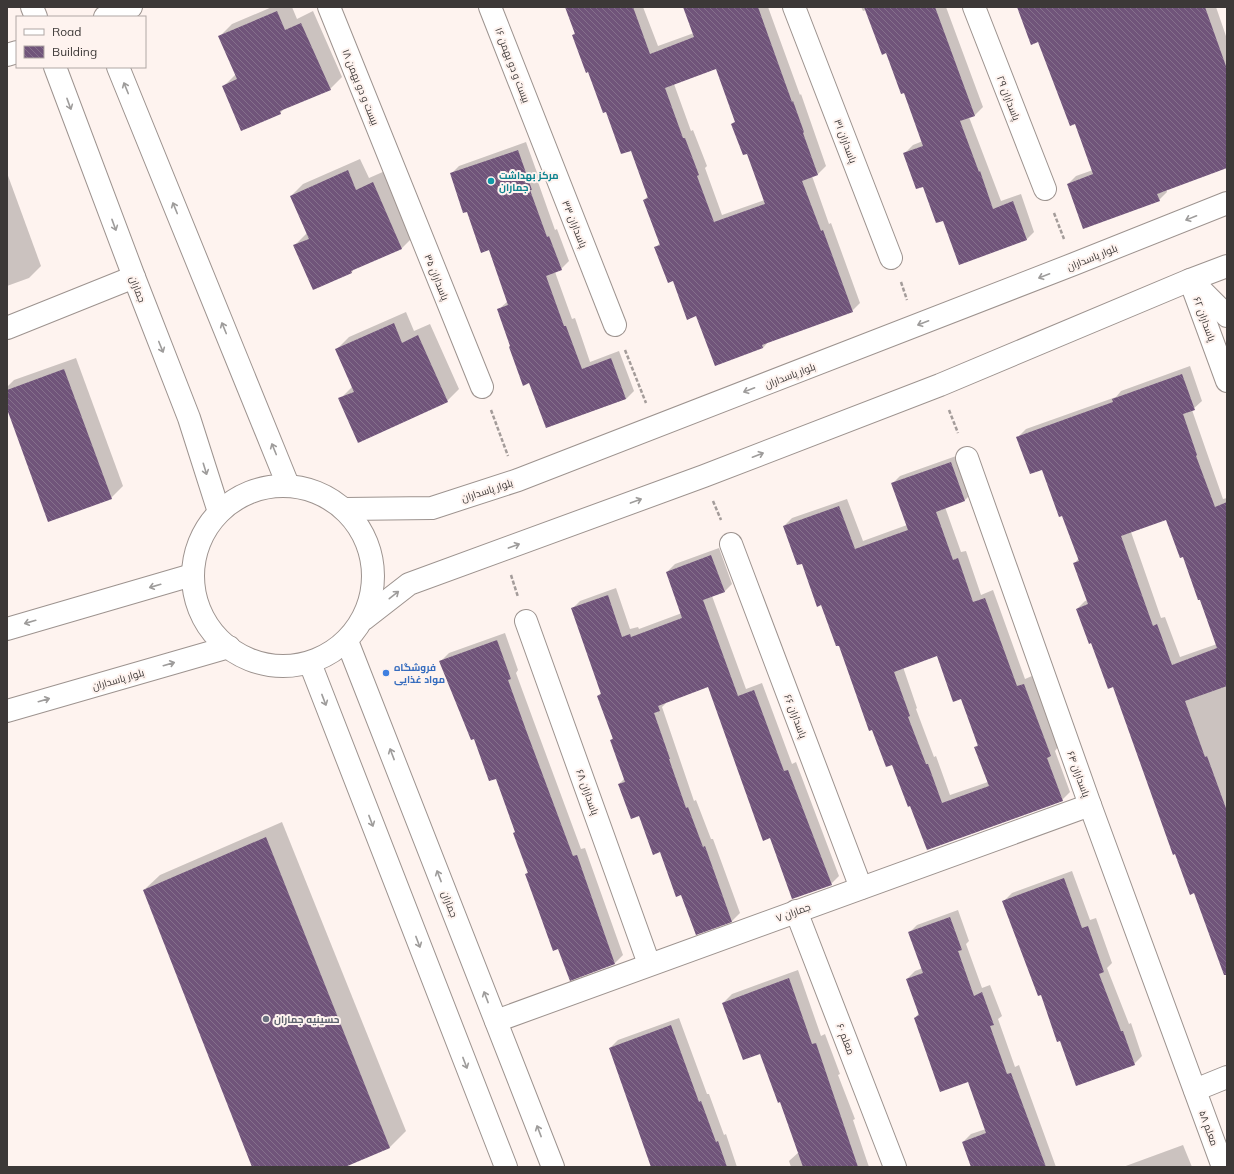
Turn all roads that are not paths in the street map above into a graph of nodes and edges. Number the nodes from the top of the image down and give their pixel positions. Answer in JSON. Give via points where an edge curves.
{"nodes":[{"id":1,"x":131,"y":7,"type":"edge"},
{"id":2,"x":330,"y":7,"type":"edge"},
{"id":3,"x":490,"y":7,"type":"edge"},
{"id":4,"x":974,"y":7,"type":"edge"},
{"id":5,"x":108,"y":16,"type":"edge"},
{"id":6,"x":798,"y":16,"type":"edge"},
{"id":7,"x":55,"y":68,"type":"edge"},
{"id":8,"x":118,"y":68,"type":"edge"},
{"id":9,"x":535,"y":122,"type":"joint"},
{"id":10,"x":393,"y":167,"type":"joint"},
{"id":11,"x":1045,"y":189,"type":"road end"},
{"id":12,"x":1227,"y":203,"type":"edge"},
{"id":13,"x":891,"y":258,"type":"road end"},
{"id":14,"x":1227,"y":266,"type":"edge"},
{"id":15,"x":134,"y":277,"type":"junction"},
{"id":16,"x":1190,"y":280,"type":"junction"},
{"id":17,"x":1227,"y":316,"type":"edge"},
{"id":18,"x":616,"y":325,"type":"road end"},
{"id":19,"x":7,"y":328,"type":"edge"},
{"id":20,"x":1227,"y":381,"type":"edge"},
{"id":21,"x":482,"y":387,"type":"road end"},
{"id":22,"x":967,"y":458,"type":"road end"},
{"id":23,"x":288,"y":485,"type":"junction"},
{"id":24,"x":345,"y":509,"type":"junction"},
{"id":25,"x":219,"y":512,"type":"junction"},
{"id":26,"x":731,"y":544,"type":"road end"},
{"id":27,"x":192,"y":575,"type":"junction"},
{"id":28,"x":364,"y":619,"type":"junction"},
{"id":29,"x":526,"y":621,"type":"road end"},
{"id":30,"x":7,"y":629,"type":"edge"},
{"id":31,"x":347,"y":641,"type":"junction"},
{"id":32,"x":228,"y":647,"type":"junction"},
{"id":33,"x":310,"y":663,"type":"junction"},
{"id":34,"x":7,"y":711,"type":"edge"},
{"id":35,"x":1090,"y":805,"type":"junction"},
{"id":36,"x":860,"y":888,"type":"junction"},
{"id":37,"x":796,"y":911,"type":"junction"},
{"id":38,"x":649,"y":964,"type":"junction"},
{"id":39,"x":496,"y":1021,"type":"junction"},
{"id":40,"x":1227,"y":1077,"type":"edge"},
{"id":41,"x":1195,"y":1090,"type":"junction"},
{"id":42,"x":506,"y":1167,"type":"edge"},
{"id":43,"x":553,"y":1167,"type":"edge"},
{"id":44,"x":895,"y":1167,"type":"edge"},
{"id":45,"x":1223,"y":1167,"type":"edge"}],
"edges":[{"from":1,"to":5,"type":"street"},
{"from":2,"to":10,"type":"street","name":"بیست و دو بهمن ۱۸"},
{"from":3,"to":9,"type":"street","name":"بیست و دو بهمن ۱۶"},
{"from":4,"to":11,"type":"street","name":"پاسداران ۲۹"},
{"from":6,"to":13,"type":"street","name":"پاسداران ۳۱"},
{"from":7,"to":15,"type":"street","name":"جماران","one_way":true},
{"from":23,"to":8,"type":"street","one_way":true},
{"from":9,"to":18,"type":"street","name":"پاسداران ۳۳"},
{"from":10,"to":21,"type":"street","name":"پاسداران ۳۵"},
{"from":12,"to":24,"type":"street","name":"بلوار پاسداران","one_way":true,"via":[[518,480],[432,508]]},
{"from":14,"to":16,"type":"street"},
{"from":15,"to":19,"type":"street"},
{"from":15,"to":25,"type":"street","name":"جماران","one_way":true,"via":[[189,418]]},
{"from":16,"to":17,"type":"street"},
{"from":16,"to":20,"type":"street","name":"پاسداران ۶۲"},
{"from":28,"to":16,"type":"street","one_way":true,"via":[[409,584],[704,476],[940,385]]},
{"from":22,"to":35,"type":"street","name":"پاسداران ۶۴"},
{"from":23,"to":24,"type":"street","via":[[322,494]]},
{"from":23,"to":25,"type":"street","via":[[263,487],[239,496]]},
{"from":24,"to":28,"type":"street","via":[[363,533],[373,562],[372,593]]},
{"from":25,"to":27,"type":"street","via":[[205,530],[196,552]]},
{"from":26,"to":36,"type":"street","name":"پاسداران ۶۶"},
{"from":27,"to":30,"type":"street","one_way":true},
{"from":27,"to":32,"type":"street","via":[[196,598],[204,620],[218,639]]},
{"from":28,"to":31,"type":"street"},
{"from":29,"to":38,"type":"street","name":"پاسداران ۶۸"},
{"from":31,"to":33,"type":"street","via":[[330,654]]},
{"from":39,"to":31,"type":"street","name":"جماران","one_way":true},
{"from":32,"to":33,"type":"street","via":[[237,655],[261,664],[286,667]]},
{"from":34,"to":32,"type":"street","name":"بلوار پاسداران","one_way":true},
{"from":33,"to":42,"type":"street","one_way":true},
{"from":35,"to":36,"type":"street","name":"جماران ۷"},
{"from":35,"to":41,"type":"street","name":"پاسداران ۶۴"},
{"from":36,"to":37,"type":"street","name":"جماران ۷"},
{"from":37,"to":38,"type":"street","name":"جماران ۷"},
{"from":37,"to":44,"type":"street","name":"معلم ۶۰"},
{"from":38,"to":39,"type":"street","name":"جماران ۷"},
{"from":43,"to":39,"type":"street","name":"جماران","one_way":true},
{"from":40,"to":41,"type":"street"},
{"from":41,"to":45,"type":"street","name":"معلم ۵۸"}]}
